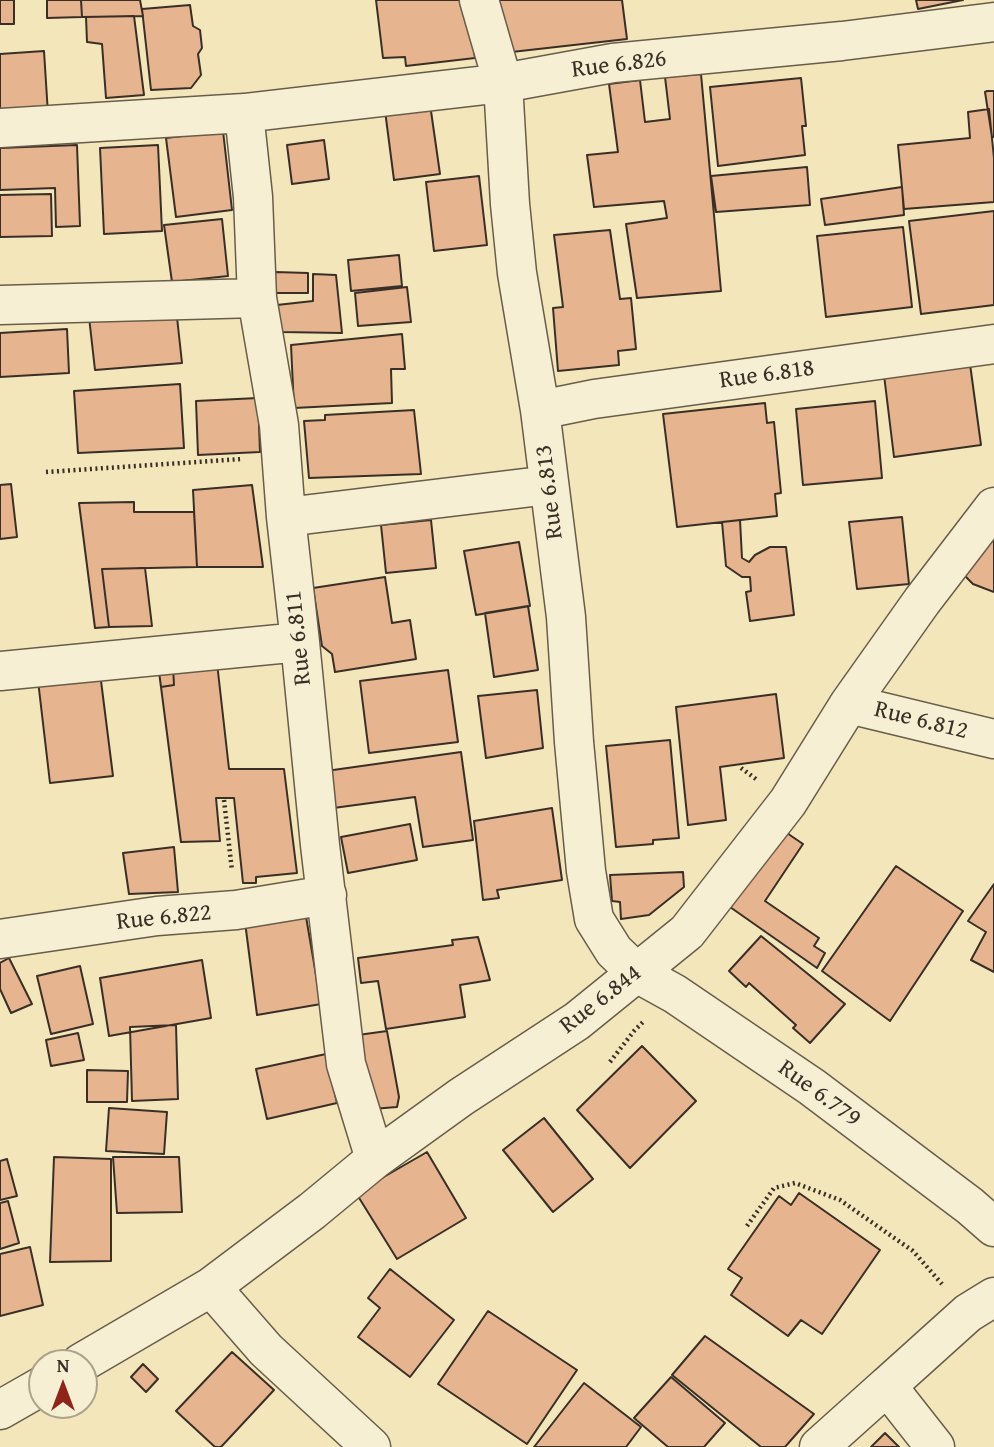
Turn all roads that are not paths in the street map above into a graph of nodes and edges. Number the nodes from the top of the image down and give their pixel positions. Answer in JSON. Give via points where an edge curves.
{"nodes":[{"id":1,"x":479,"y":0,"type":"edge"},
{"id":2,"x":994,"y":22,"type":"edge"},
{"id":3,"x":503,"y":83,"type":"junction"},
{"id":4,"x":244,"y":113,"type":"junction"},
{"id":5,"x":0,"y":128,"type":"edge"},
{"id":6,"x":257,"y":298,"type":"junction"},
{"id":7,"x":0,"y":305,"type":"edge"},
{"id":8,"x":994,"y":344,"type":"edge"},
{"id":9,"x":540,"y":410,"type":"junction"},
{"id":10,"x":549,"y":485,"type":"junction"},
{"id":11,"x":994,"y":507,"type":"edge"},
{"id":12,"x":286,"y":517,"type":"junction"},
{"id":13,"x":300,"y":642,"type":"junction"},
{"id":14,"x":0,"y":671,"type":"edge"},
{"id":15,"x":849,"y":704,"type":"junction"},
{"id":16,"x":994,"y":739,"type":"edge"},
{"id":17,"x":327,"y":895,"type":"junction"},
{"id":18,"x":0,"y":939,"type":"edge"},
{"id":19,"x":637,"y":973,"type":"junction"},
{"id":20,"x":375,"y":1159,"type":"junction"},
{"id":21,"x":994,"y":1227,"type":"edge"},
{"id":22,"x":211,"y":1287,"type":"junction"},
{"id":23,"x":981,"y":1305,"type":"edge"},
{"id":24,"x":98,"y":1353,"type":"edge"},
{"id":25,"x":887,"y":1386,"type":"junction"},
{"id":26,"x":28,"y":1394,"type":"edge"},
{"id":27,"x":0,"y":1410,"type":"edge"},
{"id":28,"x":371,"y":1447,"type":"edge"},
{"id":29,"x":819,"y":1447,"type":"edge"},
{"id":30,"x":935,"y":1447,"type":"edge"}],
"edges":[{"from":1,"to":3,"type":"street","name":"Rue 6.813"},
{"from":2,"to":3,"type":"street","name":"Rue 6.826","via":[[613,63]]},
{"from":3,"to":4,"type":"street","name":"Rue 6.826"},
{"from":3,"to":9,"type":"street","name":"Rue 6.813","via":[[517,273]]},
{"from":4,"to":5,"type":"street","name":"Rue 6.826"},
{"from":4,"to":6,"type":"street","name":"Rue 6.811"},
{"from":6,"to":7,"type":"street"},
{"from":6,"to":12,"type":"street","name":"Rue 6.811","via":[[279,425]]},
{"from":8,"to":9,"type":"street","name":"Rue 6.818"},
{"from":9,"to":10,"type":"street","name":"Rue 6.813"},
{"from":10,"to":12,"type":"street"},
{"from":10,"to":19,"type":"street","name":"Rue 6.813","via":[[594,919],[614,951]]},
{"from":11,"to":15,"type":"street","name":"Rue 6.844"},
{"from":12,"to":13,"type":"street","name":"Rue 6.811"},
{"from":13,"to":14,"type":"street"},
{"from":13,"to":17,"type":"street","name":"Rue 6.811"},
{"from":15,"to":16,"type":"street","name":"Rue 6.812"},
{"from":15,"to":19,"type":"street","name":"Rue 6.844","via":[[788,802],[687,932]]},
{"from":17,"to":18,"type":"street","name":"Rue 6.822"},
{"from":17,"to":20,"type":"street","name":"Rue 6.811","via":[[346,1064]]},
{"from":19,"to":20,"type":"street","name":"Rue 6.844","via":[[577,1021]]},
{"from":19,"to":21,"type":"street","name":"Rue 6.779","via":[[812,1087]]},
{"from":20,"to":22,"type":"street","name":"Rue 6.844"},
{"from":22,"to":24,"type":"street","name":"Rue 6.844"},
{"from":22,"to":28,"type":"street","via":[[266,1350]]},
{"from":23,"to":25,"type":"street"},
{"from":25,"to":29,"type":"street"},
{"from":25,"to":30,"type":"street"},
{"from":26,"to":27,"type":"street"}]}
